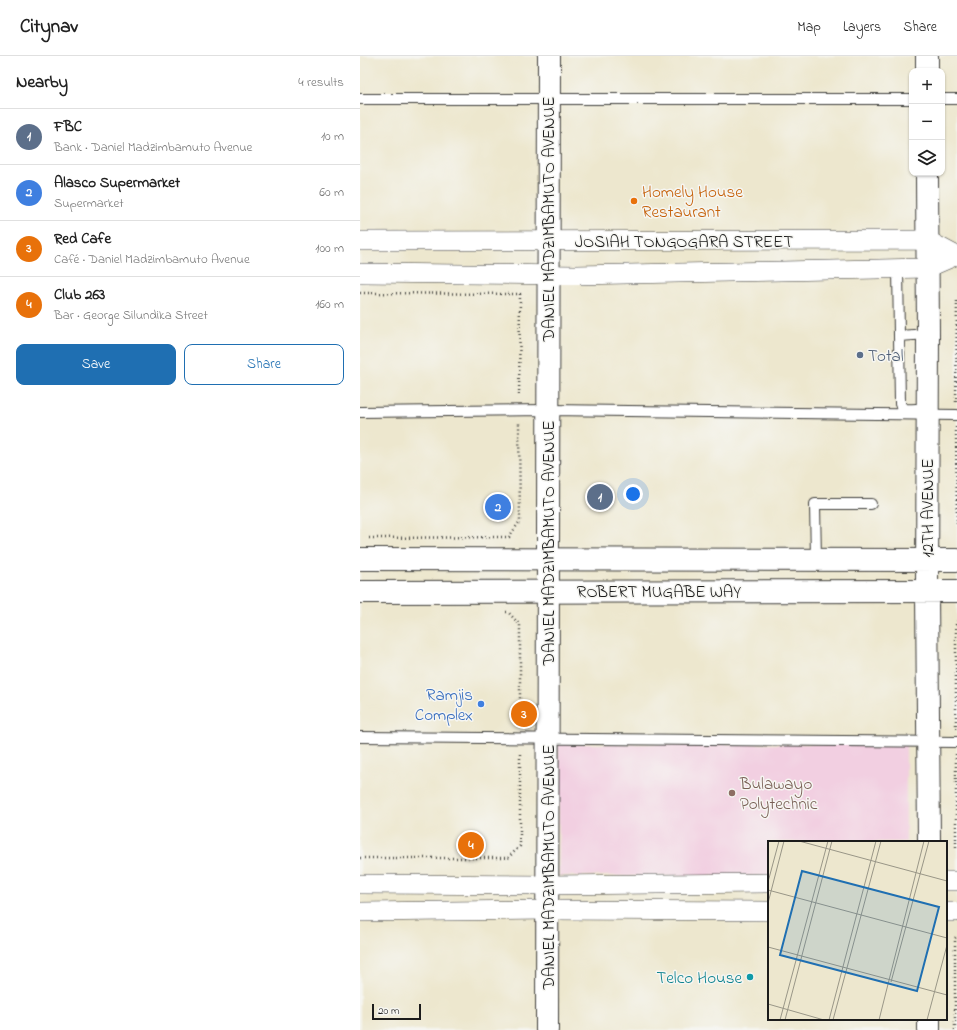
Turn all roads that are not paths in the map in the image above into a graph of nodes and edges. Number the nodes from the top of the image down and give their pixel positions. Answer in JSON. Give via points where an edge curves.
{"nodes":[{"id":1,"x":549,"y":56,"type":"edge"},
{"id":2,"x":927,"y":56,"type":"edge"},
{"id":3,"x":927,"y":68,"type":"edge"},
{"id":4,"x":549,"y":98,"type":"junction"},
{"id":5,"x":945,"y":98,"type":"edge"},
{"id":6,"x":957,"y":98,"type":"edge"},
{"id":7,"x":360,"y":99,"type":"edge"},
{"id":8,"x":909,"y":99,"type":"edge"},
{"id":9,"x":927,"y":176,"type":"edge"},
{"id":10,"x":927,"y":240,"type":"junction"},
{"id":11,"x":360,"y":241,"type":"edge"},
{"id":12,"x":548,"y":241,"type":"junction"},
{"id":13,"x":956,"y":256,"type":"edge"},
{"id":14,"x":898,"y":268,"type":"junction"},
{"id":15,"x":927,"y":268,"type":"junction"},
{"id":16,"x":360,"y":273,"type":"edge"},
{"id":17,"x":548,"y":275,"type":"junction"},
{"id":18,"x":928,"y":334,"type":"junction"},
{"id":19,"x":899,"y":336,"type":"junction"},
{"id":20,"x":548,"y":410,"type":"junction"},
{"id":21,"x":360,"y":412,"type":"edge"},
{"id":22,"x":928,"y":412,"type":"junction"},
{"id":23,"x":957,"y":415,"type":"edge"},
{"id":24,"x":871,"y":504,"type":"dead end"},
{"id":25,"x":360,"y":559,"type":"edge"},
{"id":26,"x":548,"y":559,"type":"junction"},
{"id":27,"x":816,"y":560,"type":"junction"},
{"id":28,"x":927,"y":560,"type":"junction"},
{"id":29,"x":957,"y":560,"type":"edge"},
{"id":30,"x":927,"y":591,"type":"junction"},
{"id":31,"x":957,"y":591,"type":"edge"},
{"id":32,"x":360,"y":592,"type":"edge"},
{"id":33,"x":549,"y":592,"type":"junction"},
{"id":34,"x":360,"y":737,"type":"edge"},
{"id":35,"x":548,"y":739,"type":"junction"},
{"id":36,"x":929,"y":742,"type":"junction"},
{"id":37,"x":957,"y":742,"type":"edge"},
{"id":38,"x":929,"y":841,"type":"edge"},
{"id":39,"x":768,"y":883,"type":"edge"},
{"id":40,"x":360,"y":884,"type":"edge"},
{"id":41,"x":548,"y":885,"type":"junction"},
{"id":42,"x":548,"y":910,"type":"junction"},
{"id":43,"x":768,"y":911,"type":"edge"},
{"id":44,"x":360,"y":912,"type":"edge"},
{"id":45,"x":548,"y":1030,"type":"edge"}],
"edges":[{"from":1,"to":4,"type":"main road","name":"DANIEL MADZIMBAMUTO AVENUE"},
{"from":2,"to":3,"type":"main road"},
{"from":4,"to":7,"type":"lane"},
{"from":4,"to":8,"type":"lane"},
{"from":4,"to":12,"type":"main road","name":"DANIEL MADZIMBAMUTO AVENUE"},
{"from":5,"to":6,"type":"lane"},
{"from":9,"to":10,"type":"main road","name":"12TH AVENUE"},
{"from":10,"to":12,"type":"street","name":"JOSIAH TONGOGARA STREET"},
{"from":10,"to":13,"type":"street","name":"JOSIAH TONGOGARA STREET"},
{"from":10,"to":15,"type":"main road","name":"12TH AVENUE"},
{"from":11,"to":12,"type":"street","name":"JOSIAH TONGOGARA STREET"},
{"from":12,"to":17,"type":"main road","name":"DANIEL MADZIMBAMUTO AVENUE"},
{"from":13,"to":15,"type":"street","name":"JOSIAH TONGOGARA STREET"},
{"from":14,"to":15,"type":"street","name":"JOSIAH TONGOGARA STREET"},
{"from":14,"to":17,"type":"street","name":"JOSIAH TONGOGARA STREET"},
{"from":14,"to":19,"type":"lane"},
{"from":15,"to":18,"type":"main road","name":"12TH AVENUE"},
{"from":16,"to":17,"type":"street","name":"JOSIAH TONGOGARA STREET"},
{"from":17,"to":20,"type":"main road","name":"DANIEL MADZIMBAMUTO AVENUE"},
{"from":18,"to":19,"type":"lane"},
{"from":18,"to":22,"type":"main road","name":"12TH AVENUE"},
{"from":19,"to":22,"type":"lane","via":[[900,404],[906,410]]},
{"from":20,"to":21,"type":"lane"},
{"from":20,"to":22,"type":"lane"},
{"from":20,"to":26,"type":"main road","name":"DANIEL MADZIMBAMUTO AVENUE"},
{"from":22,"to":23,"type":"lane"},
{"from":22,"to":28,"type":"main road","name":"12TH AVENUE"},
{"from":24,"to":27,"type":"lane","via":[[815,504]]},
{"from":25,"to":26,"type":"main road","name":"ROBERT MUGABE WAY"},
{"from":26,"to":27,"type":"main road","name":"ROBERT MUGABE WAY"},
{"from":26,"to":33,"type":"main road","name":"DANIEL MADZIMBAMUTO AVENUE"},
{"from":27,"to":28,"type":"main road","name":"ROBERT MUGABE WAY"},
{"from":28,"to":29,"type":"main road","name":"ROBERT MUGABE WAY"},
{"from":28,"to":30,"type":"main road","name":"12TH AVENUE"},
{"from":30,"to":31,"type":"main road","name":"ROBERT MUGABE WAY"},
{"from":30,"to":33,"type":"main road","name":"ROBERT MUGABE WAY"},
{"from":30,"to":36,"type":"main road","name":"12TH AVENUE"},
{"from":32,"to":33,"type":"main road","name":"ROBERT MUGABE WAY"},
{"from":33,"to":35,"type":"main road","name":"DANIEL MADZIMBAMUTO AVENUE"},
{"from":34,"to":35,"type":"lane"},
{"from":35,"to":36,"type":"lane"},
{"from":35,"to":41,"type":"main road","name":"DANIEL MADZIMBAMUTO AVENUE"},
{"from":36,"to":37,"type":"lane"},
{"from":36,"to":38,"type":"main road","name":"12TH AVENUE"},
{"from":39,"to":41,"type":"street"},
{"from":40,"to":41,"type":"street"},
{"from":41,"to":42,"type":"main road","name":"DANIEL MADZIMBAMUTO AVENUE"},
{"from":42,"to":43,"type":"street"},
{"from":42,"to":44,"type":"street"},
{"from":42,"to":45,"type":"main road","name":"DANIEL MADZIMBAMUTO AVENUE"}]}
